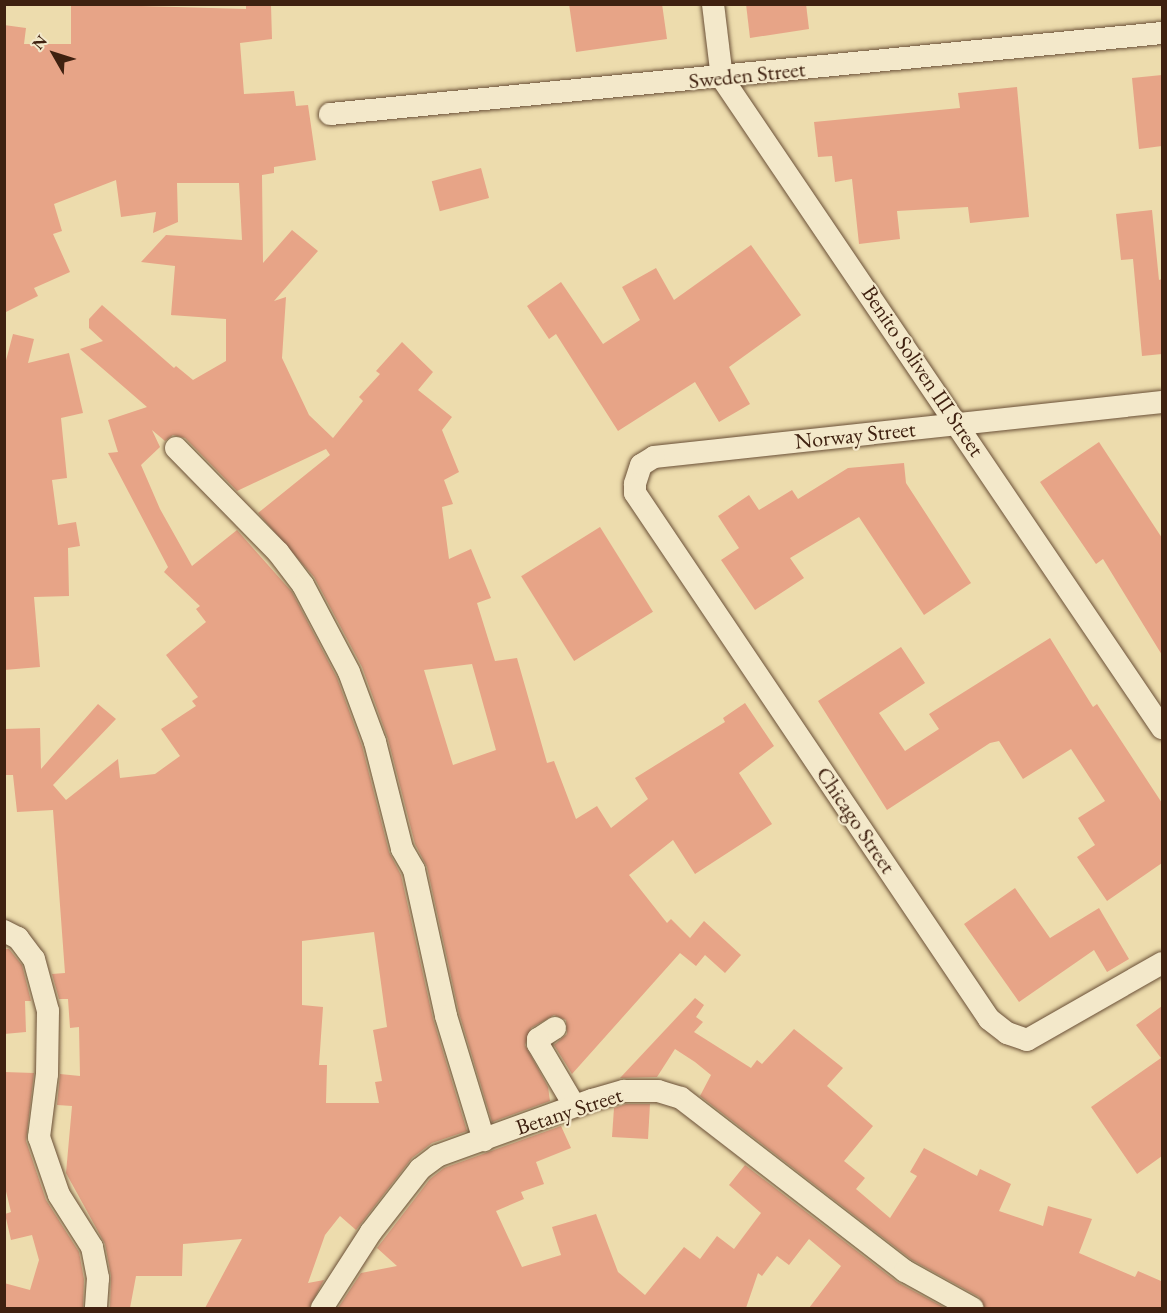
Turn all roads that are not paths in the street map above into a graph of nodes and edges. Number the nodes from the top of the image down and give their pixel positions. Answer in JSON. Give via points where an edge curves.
{"nodes":[{"id":1,"x":713,"y":4,"type":"edge"},
{"id":2,"x":1162,"y":33,"type":"edge"},
{"id":3,"x":722,"y":78,"type":"junction"},
{"id":4,"x":330,"y":114,"type":"dead end"},
{"id":5,"x":1162,"y":402,"type":"edge"},
{"id":6,"x":960,"y":424,"type":"junction"},
{"id":7,"x":176,"y":448,"type":"dead end"},
{"id":8,"x":654,"y":457,"type":"joint"},
{"id":9,"x":1162,"y":728,"type":"edge"},
{"id":10,"x":4,"y":931,"type":"edge"},
{"id":11,"x":1162,"y":963,"type":"edge"},
{"id":12,"x":555,"y":1028,"type":"dead end"},
{"id":13,"x":574,"y":1106,"type":"junction"},
{"id":14,"x":484,"y":1140,"type":"junction"},
{"id":15,"x":96,"y":1308,"type":"edge"},
{"id":16,"x":322,"y":1308,"type":"edge"},
{"id":17,"x":972,"y":1308,"type":"edge"}],
"edges":[{"from":1,"to":3,"type":"street","name":"Benito Soliven Ⅲ Street"},
{"from":2,"to":3,"type":"street","name":"Sweden Street"},
{"from":3,"to":4,"type":"street","name":"Sweden Street"},
{"from":3,"to":6,"type":"street","name":"Benito Soliven Ⅲ Street"},
{"from":5,"to":6,"type":"street","name":"Norway Street"},
{"from":6,"to":8,"type":"street","name":"Norway Street"},
{"from":6,"to":9,"type":"street","name":"Benito Soliven Ⅲ Street"},
{"from":7,"to":14,"type":"street","via":[[284,560],[303,585],[349,672],[375,742],[402,849],[414,870],[446,1016]]},
{"from":8,"to":11,"type":"street","name":"Chicago Street","via":[[641,465],[636,474],[635,493],[989,1019],[1007,1033],[1027,1040]]},
{"from":10,"to":15,"type":"street","via":[[18,938],[34,959],[48,1011],[47,1074],[39,1137],[59,1195],[92,1247],[98,1278]]},
{"from":12,"to":13,"type":"street","via":[[538,1039],[538,1044]]},
{"from":13,"to":14,"type":"street","name":"Betany Street"},
{"from":13,"to":17,"type":"street","name":"Betany Street","via":[[624,1091],[658,1091],[681,1098],[905,1271]]},
{"from":14,"to":16,"type":"street","name":"Betany Street","via":[[437,1156],[420,1169],[371,1232]]}]}
